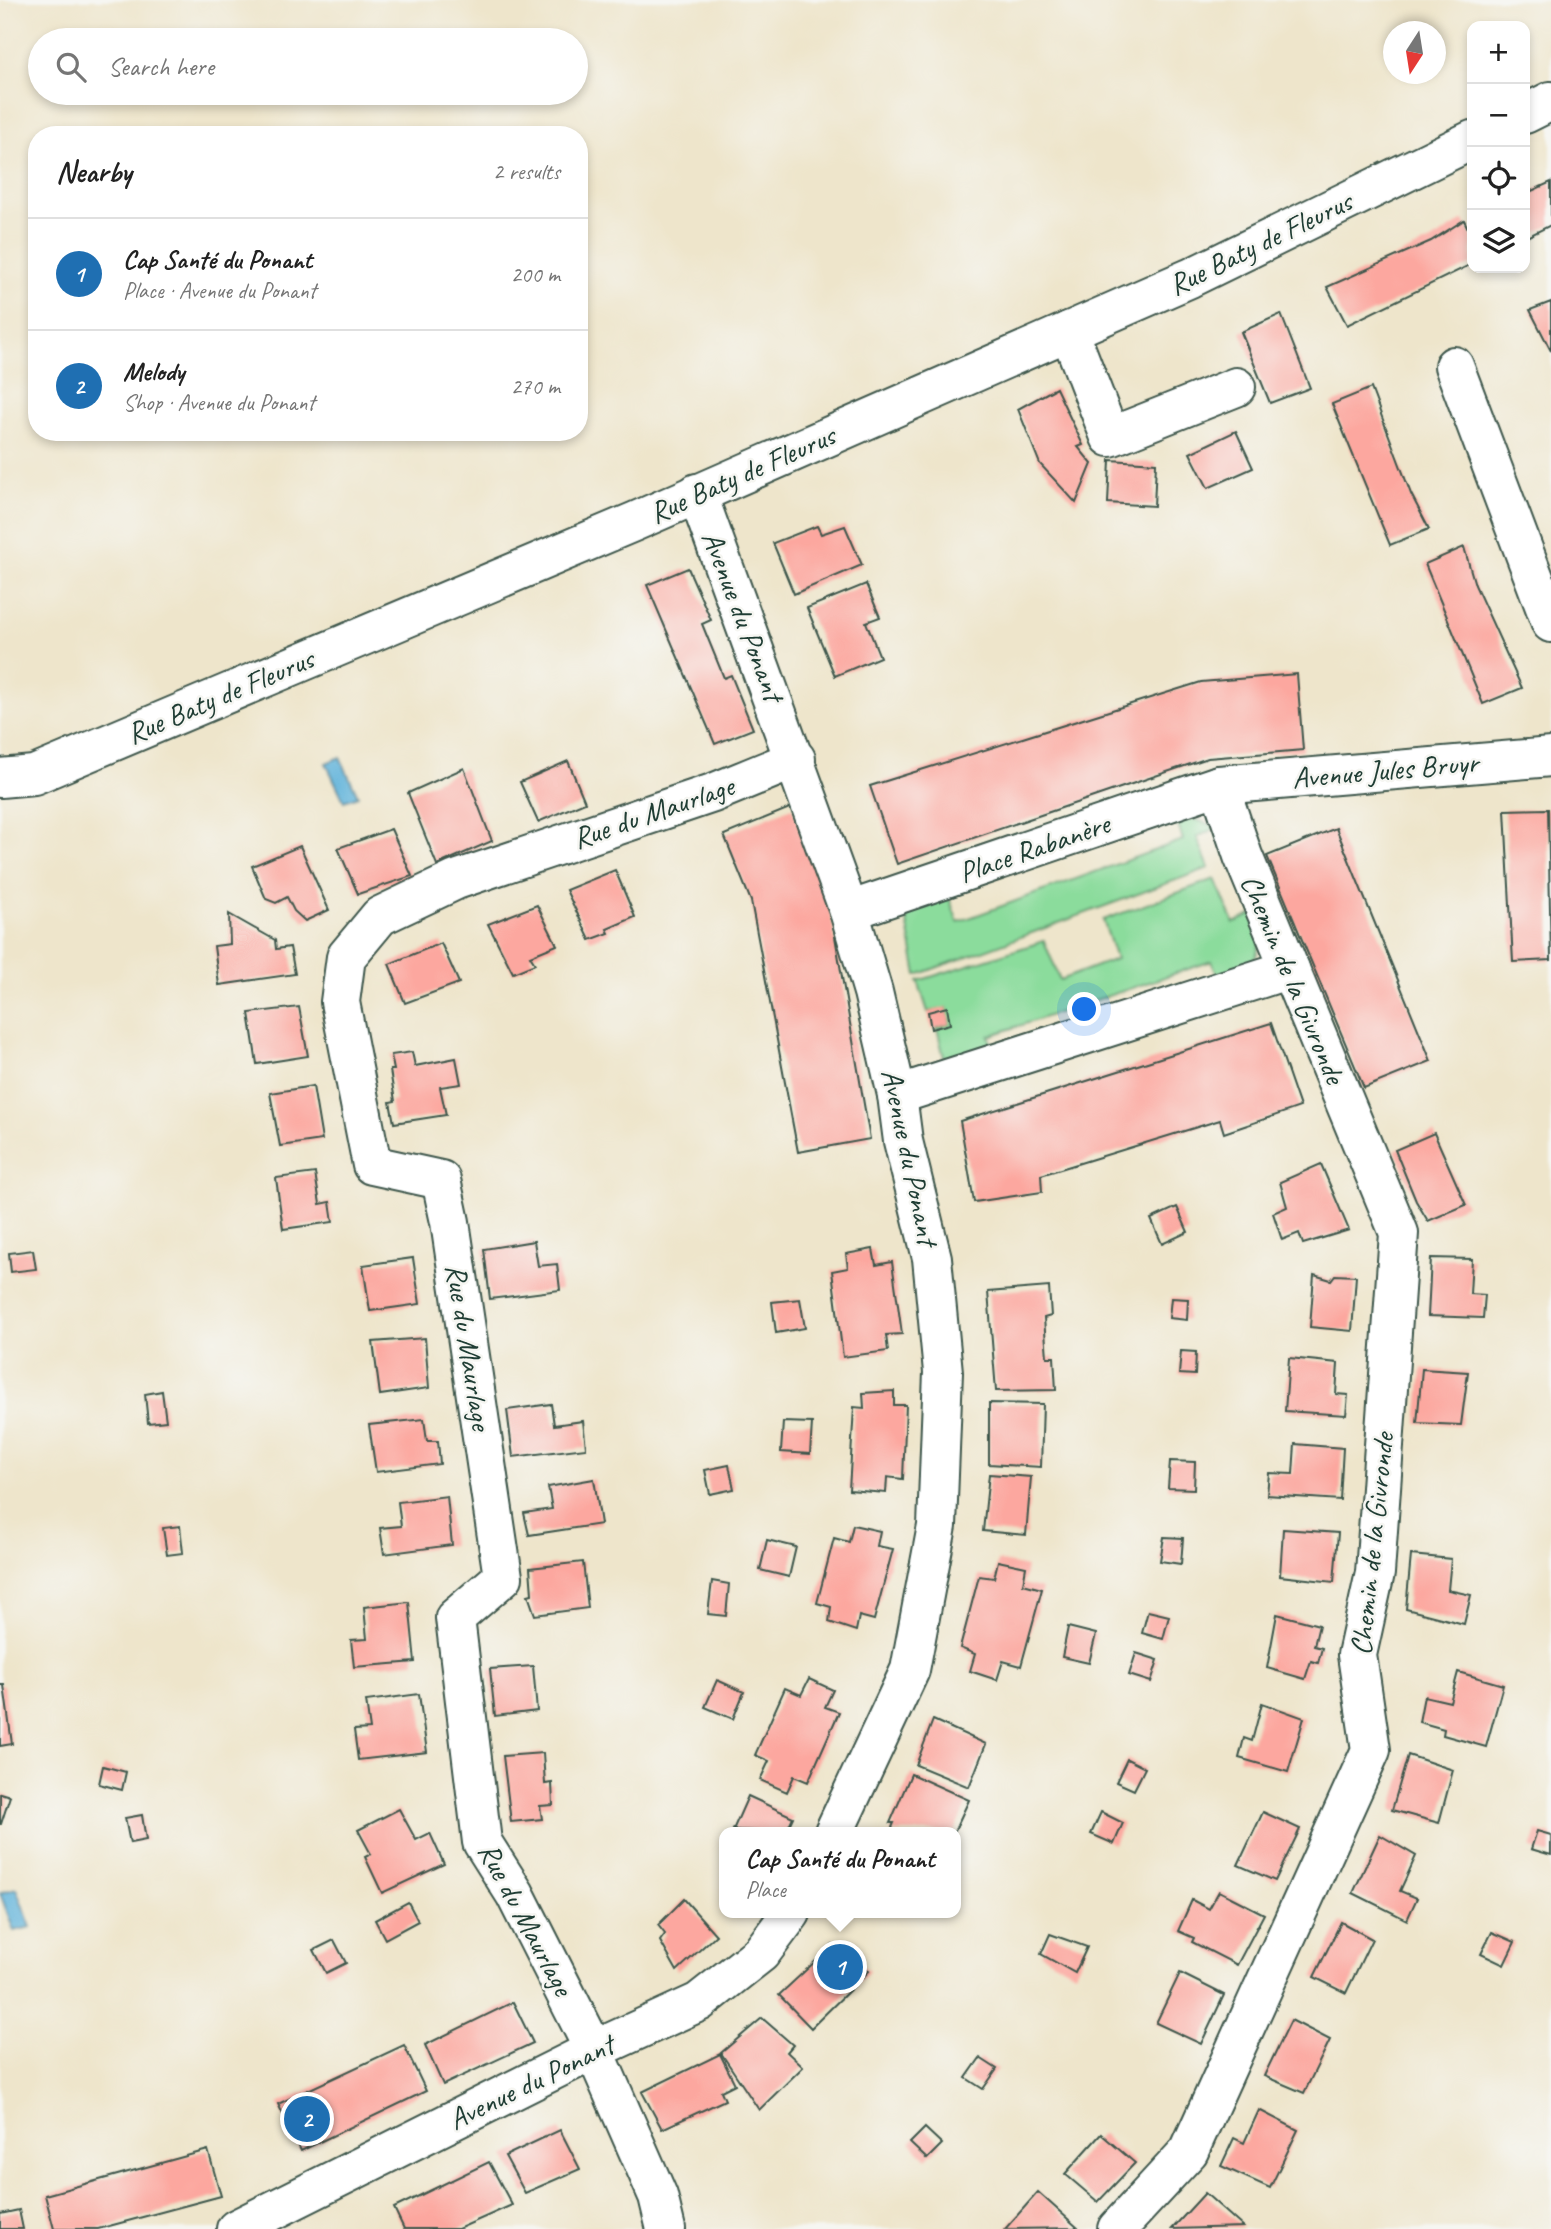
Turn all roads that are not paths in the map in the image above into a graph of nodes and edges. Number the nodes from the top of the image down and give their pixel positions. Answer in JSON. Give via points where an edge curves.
{"nodes":[{"id":1,"x":1551,"y":101,"type":"edge"},
{"id":2,"x":1530,"y":112,"type":"edge"},
{"id":3,"x":1467,"y":142,"type":"edge"},
{"id":4,"x":1069,"y":331,"type":"junction"},
{"id":5,"x":1454,"y":366,"type":"dead end"},
{"id":6,"x":1236,"y":387,"type":"dead end"},
{"id":7,"x":697,"y":493,"type":"junction"},
{"id":8,"x":1551,"y":623,"type":"edge"},
{"id":9,"x":1551,"y":757,"type":"edge"},
{"id":10,"x":796,"y":759,"type":"junction"},
{"id":11,"x":0,"y":778,"type":"edge"},
{"id":12,"x":1219,"y":785,"type":"junction"},
{"id":13,"x":849,"y":911,"type":"junction"},
{"id":14,"x":1290,"y":969,"type":"junction"},
{"id":15,"x":897,"y":1095,"type":"junction"},
{"id":16,"x":836,"y":1827,"type":"edge"},
{"id":17,"x":787,"y":1918,"type":"edge"},
{"id":18,"x":594,"y":2050,"type":"junction"},
{"id":19,"x":245,"y":2227,"type":"edge"},
{"id":20,"x":666,"y":2229,"type":"edge"},
{"id":21,"x":1116,"y":2229,"type":"edge"}],
"edges":[{"from":1,"to":2,"type":"street"},
{"from":3,"to":4,"type":"street","name":"Rue Baty de Fleurus","via":[[1190,278]]},
{"from":4,"to":6,"type":"street","via":[[1110,437]]},
{"from":4,"to":7,"type":"street","name":"Rue Baty de Fleurus"},
{"from":5,"to":8,"type":"street"},
{"from":7,"to":10,"type":"street","name":"Avenue du Ponant"},
{"from":7,"to":11,"type":"street","name":"Rue Baty de Fleurus","via":[[34,775]]},
{"from":9,"to":12,"type":"street","name":"Avenue Jules Bruyr"},
{"from":10,"to":13,"type":"street","name":"Avenue du Ponant"},
{"from":10,"to":18,"type":"street","name":"Rue du Maurlage","via":[[713,793],[456,880],[380,916],[346,957],[340,1002],[372,1165],[442,1180],[452,1235],[503,1577],[455,1618],[482,1842],[515,1894]]},
{"from":12,"to":13,"type":"street","name":"Place Rabanère"},
{"from":12,"to":14,"type":"street","name":"Chemin de la Givronde","via":[[1242,856]]},
{"from":13,"to":15,"type":"street","name":"Avenue du Ponant"},
{"from":14,"to":15,"type":"street"},
{"from":14,"to":21,"type":"street","name":"Chemin de la Givronde","via":[[1399,1233],[1375,1573],[1357,1655],[1371,1750],[1189,2151]]},
{"from":15,"to":16,"type":"street","name":"Avenue du Ponant","via":[[903,1142],[932,1258],[943,1372],[937,1525],[910,1670]]},
{"from":17,"to":18,"type":"street","name":"Avenue du Ponant","via":[[761,1953],[699,2002]]},
{"from":18,"to":19,"type":"street","name":"Avenue du Ponant"},
{"from":18,"to":20,"type":"street","name":"Rue du Maurlage","via":[[658,2196]]}]}
